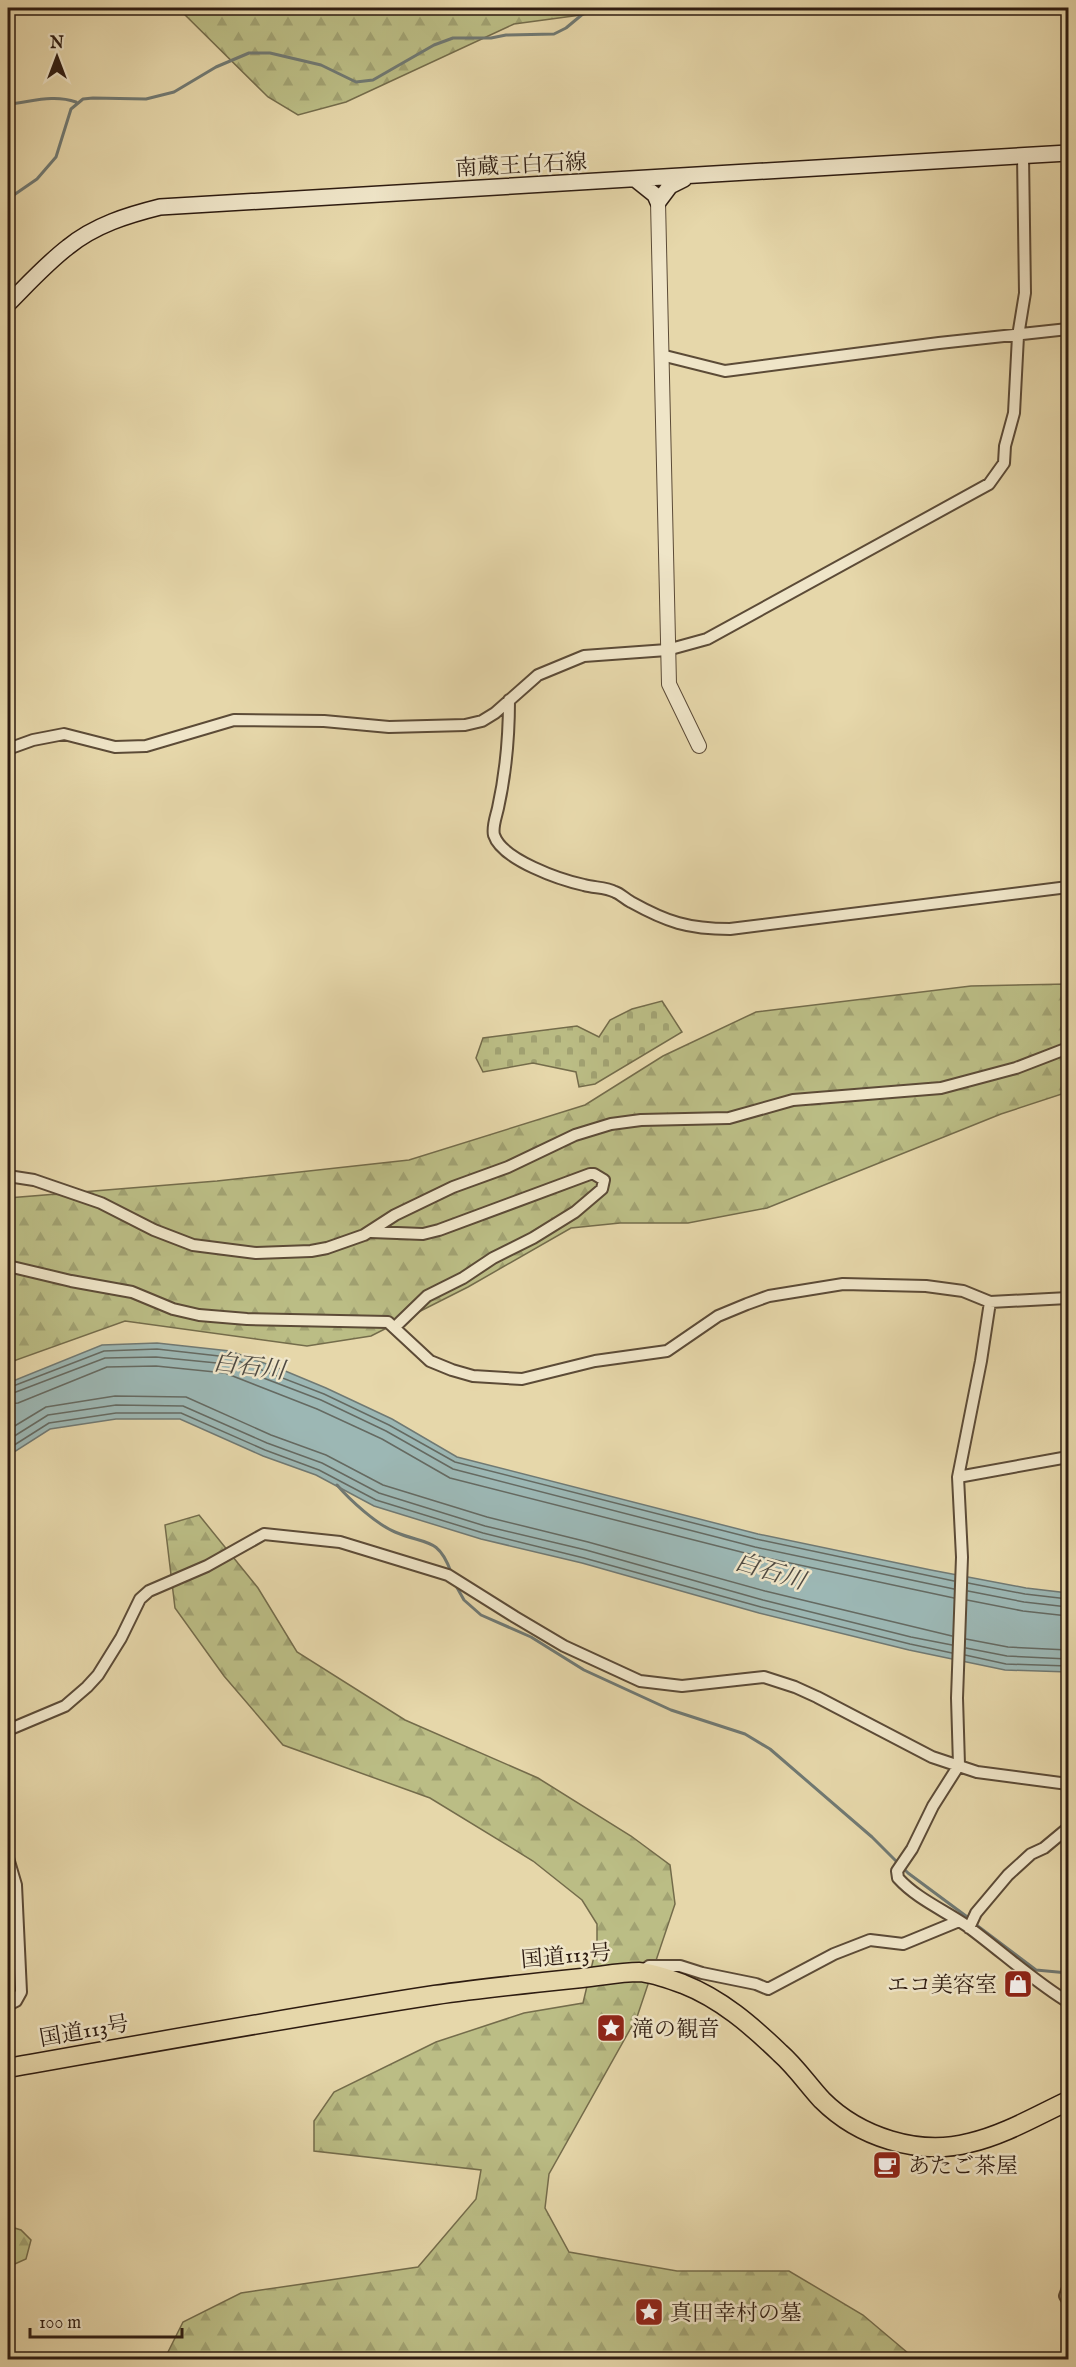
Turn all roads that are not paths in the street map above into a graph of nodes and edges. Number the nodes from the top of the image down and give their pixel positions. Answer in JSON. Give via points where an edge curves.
{"nodes":[{"id":1,"x":1068,"y":153,"type":"edge"},
{"id":2,"x":1023,"y":156,"type":"junction"},
{"id":3,"x":689,"y":176,"type":"junction"},
{"id":4,"x":634,"y":179,"type":"junction"},
{"id":5,"x":658,"y":202,"type":"junction"},
{"id":6,"x":8,"y":304,"type":"edge"},
{"id":7,"x":1068,"y":329,"type":"edge"},
{"id":8,"x":1018,"y":336,"type":"junction"},
{"id":9,"x":661,"y":355,"type":"junction"},
{"id":10,"x":668,"y":650,"type":"junction"},
{"id":11,"x":509,"y":700,"type":"junction"},
{"id":12,"x":699,"y":746,"type":"dead end"},
{"id":13,"x":8,"y":749,"type":"edge"},
{"id":14,"x":1068,"y":886,"type":"edge"},
{"id":15,"x":1068,"y":1048,"type":"edge"},
{"id":16,"x":8,"y":1176,"type":"edge"},
{"id":17,"x":371,"y":1232,"type":"junction"},
{"id":18,"x":8,"y":1266,"type":"edge"},
{"id":19,"x":1068,"y":1298,"type":"edge"},
{"id":20,"x":990,"y":1302,"type":"junction"},
{"id":21,"x":395,"y":1327,"type":"junction"},
{"id":22,"x":1068,"y":1457,"type":"edge"},
{"id":23,"x":958,"y":1477,"type":"junction"},
{"id":24,"x":8,"y":1730,"type":"edge"},
{"id":25,"x":959,"y":1765,"type":"junction"},
{"id":26,"x":1068,"y":1784,"type":"edge"},
{"id":27,"x":1068,"y":1828,"type":"edge"},
{"id":28,"x":8,"y":1858,"type":"edge"},
{"id":29,"x":959,"y":1921,"type":"junction"},
{"id":30,"x":971,"y":1922,"type":"junction"},
{"id":31,"x":639,"y":1972,"type":"junction"},
{"id":32,"x":1068,"y":2002,"type":"edge"},
{"id":33,"x":8,"y":2006,"type":"edge"},
{"id":34,"x":8,"y":2068,"type":"edge"},
{"id":35,"x":1068,"y":2101,"type":"edge"},
{"id":36,"x":1068,"y":2288,"type":"edge"},
{"id":37,"x":1068,"y":2301,"type":"edge"}],
"edges":[{"from":1,"to":2,"type":"main road","name":"南蔵王白石線"},
{"from":2,"to":3,"type":"main road","name":"南蔵王白石線"},
{"from":2,"to":8,"type":"street","via":[[1025,293]]},
{"from":3,"to":4,"type":"main road","name":"南蔵王白石線"},
{"from":3,"to":5,"type":"main road","via":[[670,186]]},
{"from":4,"to":5,"type":"main road"},
{"from":4,"to":6,"type":"main road","name":"南蔵王白石線","via":[[160,207],[88,233],[67,247]]},
{"from":5,"to":9,"type":"street"},
{"from":7,"to":8,"type":"street"},
{"from":8,"to":9,"type":"street","via":[[725,371]]},
{"from":8,"to":10,"type":"street","via":[[1014,412],[1004,463],[989,484],[706,639]]},
{"from":9,"to":10,"type":"street"},
{"from":10,"to":11,"type":"street","via":[[584,656],[538,675]]},
{"from":10,"to":12,"type":"street","via":[[669,684]]},
{"from":11,"to":13,"type":"street","via":[[489,717],[456,726],[234,720],[146,746],[115,747],[64,734]]},
{"from":11,"to":14,"type":"street","via":[[508,741],[494,835],[511,854],[544,873],[614,891],[679,924],[699,929],[730,929]]},
{"from":15,"to":17,"type":"street","via":[[1016,1068],[941,1088],[793,1100],[729,1118],[611,1124],[575,1135],[508,1167],[453,1187],[395,1215]]},
{"from":16,"to":17,"type":"street","via":[[34,1180],[101,1203],[168,1237],[193,1245],[290,1253],[327,1248]]},
{"from":17,"to":21,"type":"street","via":[[423,1234],[590,1173],[604,1180],[602,1189],[575,1212],[428,1296]]},
{"from":18,"to":21,"type":"street","via":[[132,1292],[199,1315],[247,1320],[380,1321]]},
{"from":19,"to":20,"type":"street"},
{"from":20,"to":21,"type":"street","via":[[963,1291],[926,1286],[843,1284],[769,1296],[718,1316],[667,1351],[595,1361],[522,1380],[472,1376],[430,1361]]},
{"from":20,"to":23,"type":"street"},
{"from":22,"to":23,"type":"street"},
{"from":23,"to":25,"type":"street","via":[[962,1557]]},
{"from":24,"to":25,"type":"street","via":[[65,1706],[87,1687],[121,1638],[140,1599],[149,1591],[207,1566],[264,1534],[340,1542],[453,1577],[564,1646],[640,1681],[682,1686],[749,1677],[778,1680],[932,1757]]},
{"from":25,"to":26,"type":"street","via":[[992,1774]]},
{"from":25,"to":29,"type":"street","via":[[897,1871],[898,1878],[914,1894]]},
{"from":27,"to":30,"type":"street","via":[[1008,1875]]},
{"from":28,"to":33,"type":"street","via":[[16,1886],[21,1992]]},
{"from":29,"to":30,"type":"street"},
{"from":29,"to":31,"type":"street","via":[[903,1944],[870,1940],[768,1989],[680,1966],[649,1966]]},
{"from":30,"to":32,"type":"street","via":[[1035,1980]]},
{"from":31,"to":34,"type":"highway","name":"国道113号","via":[[496,1986],[334,2010]]},
{"from":31,"to":35,"type":"highway","name":"国道113号","via":[[700,1991],[722,2004],[782,2054],[842,2116],[888,2140],[939,2148],[968,2144]]},
{"from":36,"to":37,"type":"street"}]}
